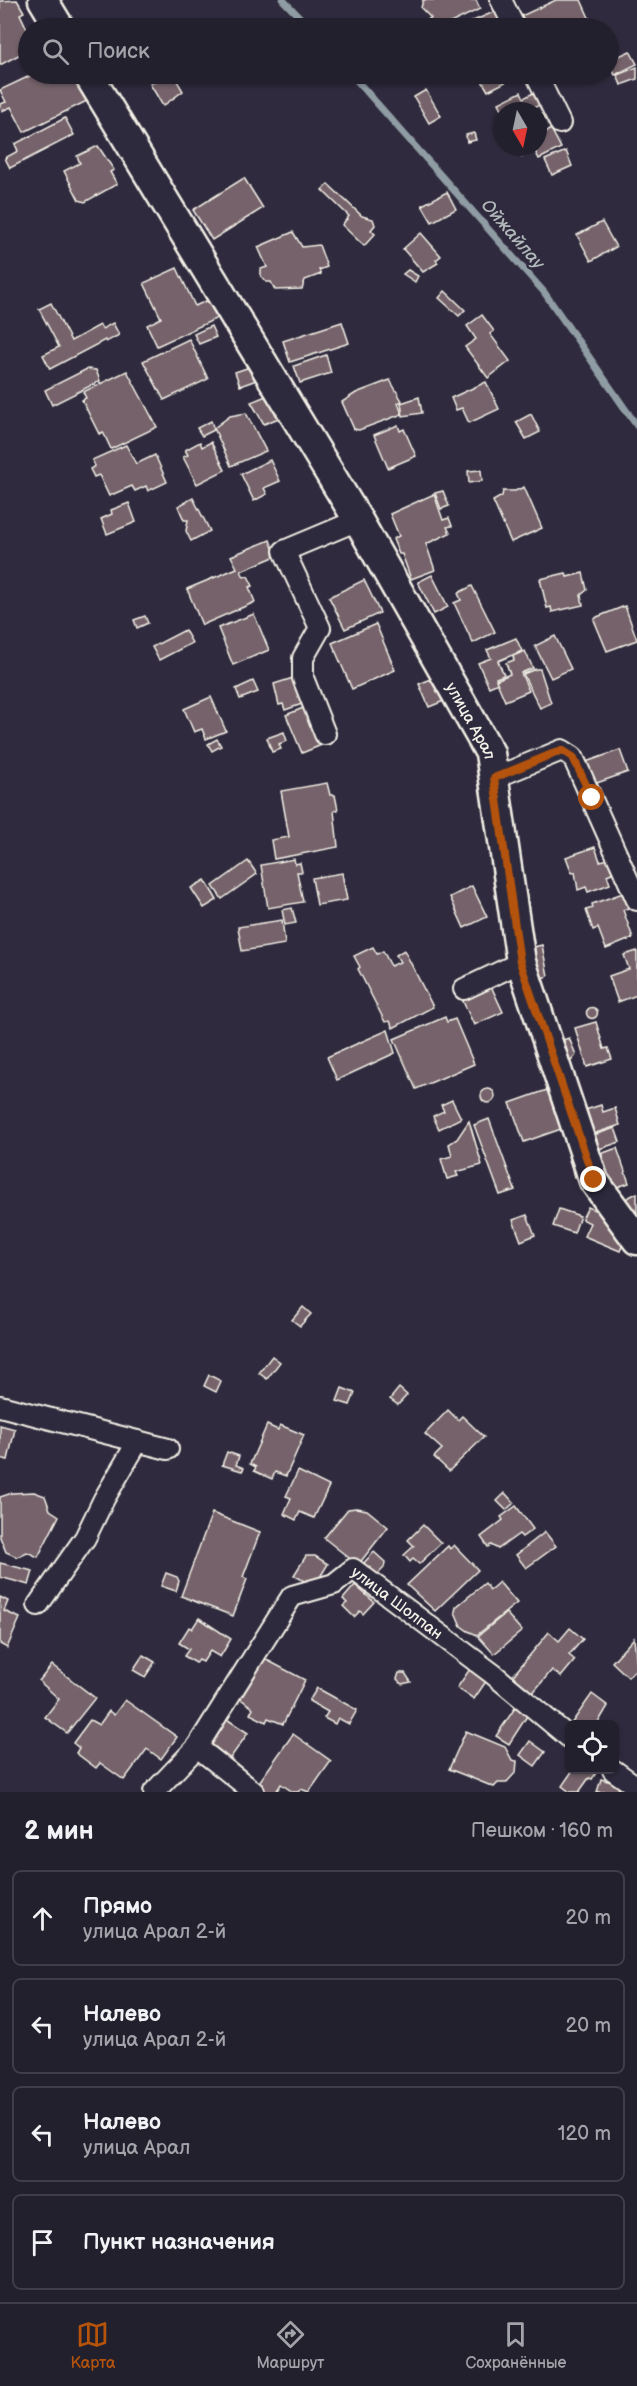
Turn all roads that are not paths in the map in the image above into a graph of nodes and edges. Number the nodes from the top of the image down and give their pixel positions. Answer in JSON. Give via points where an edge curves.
{"nodes":[{"id":1,"x":43,"y":0,"type":"edge"},
{"id":2,"x":501,"y":0,"type":"edge"},
{"id":3,"x":54,"y":18,"type":"edge"},
{"id":4,"x":510,"y":18,"type":"edge"},
{"id":5,"x":94,"y":84,"type":"edge"},
{"id":6,"x":541,"y":84,"type":"edge"},
{"id":7,"x":560,"y":123,"type":"dead end"},
{"id":8,"x":358,"y":520,"type":"junction"},
{"id":9,"x":325,"y":734,"type":"dead end"},
{"id":10,"x":494,"y":778,"type":"junction"},
{"id":11,"x":637,"y":900,"type":"edge"},
{"id":12,"x":520,"y":962,"type":"junction"},
{"id":13,"x":464,"y":989,"type":"dead end"},
{"id":14,"x":637,"y":1240,"type":"edge"},
{"id":15,"x":0,"y":1406,"type":"edge"},
{"id":16,"x":138,"y":1441,"type":"junction"},
{"id":17,"x":168,"y":1449,"type":"dead end"},
{"id":18,"x":38,"y":1605,"type":"dead end"},
{"id":19,"x":565,"y":1734,"type":"edge"},
{"id":20,"x":197,"y":1748,"type":"junction"},
{"id":21,"x":619,"y":1774,"type":"edge"},
{"id":22,"x":637,"y":1787,"type":"edge"},
{"id":23,"x":154,"y":1792,"type":"edge"},
{"id":24,"x":254,"y":1792,"type":"edge"}],
"edges":[{"from":1,"to":3,"type":"street"},
{"from":2,"to":4,"type":"street"},
{"from":5,"to":8,"type":"street","name":"улица Арал"},
{"from":6,"to":7,"type":"street"},
{"from":8,"to":9,"type":"street","via":[[284,551],[320,628],[303,658],[303,678]]},
{"from":8,"to":10,"type":"street","name":"улица Арал","via":[[490,753]]},
{"from":10,"to":11,"type":"street","via":[[562,750],[573,757]]},
{"from":10,"to":12,"type":"street","name":"улица Арал"},
{"from":12,"to":13,"type":"street"},
{"from":12,"to":14,"type":"street","name":"улица Арал","via":[[594,1180]]},
{"from":15,"to":16,"type":"street"},
{"from":16,"to":17,"type":"street"},
{"from":16,"to":18,"type":"street","via":[[85,1538]]},
{"from":19,"to":20,"type":"street","name":"улица Шолпан","via":[[493,1674],[353,1569],[334,1584],[292,1596]]},
{"from":20,"to":23,"type":"street","name":"улица Шолпан"},
{"from":20,"to":24,"type":"street"},
{"from":21,"to":22,"type":"street"}]}
